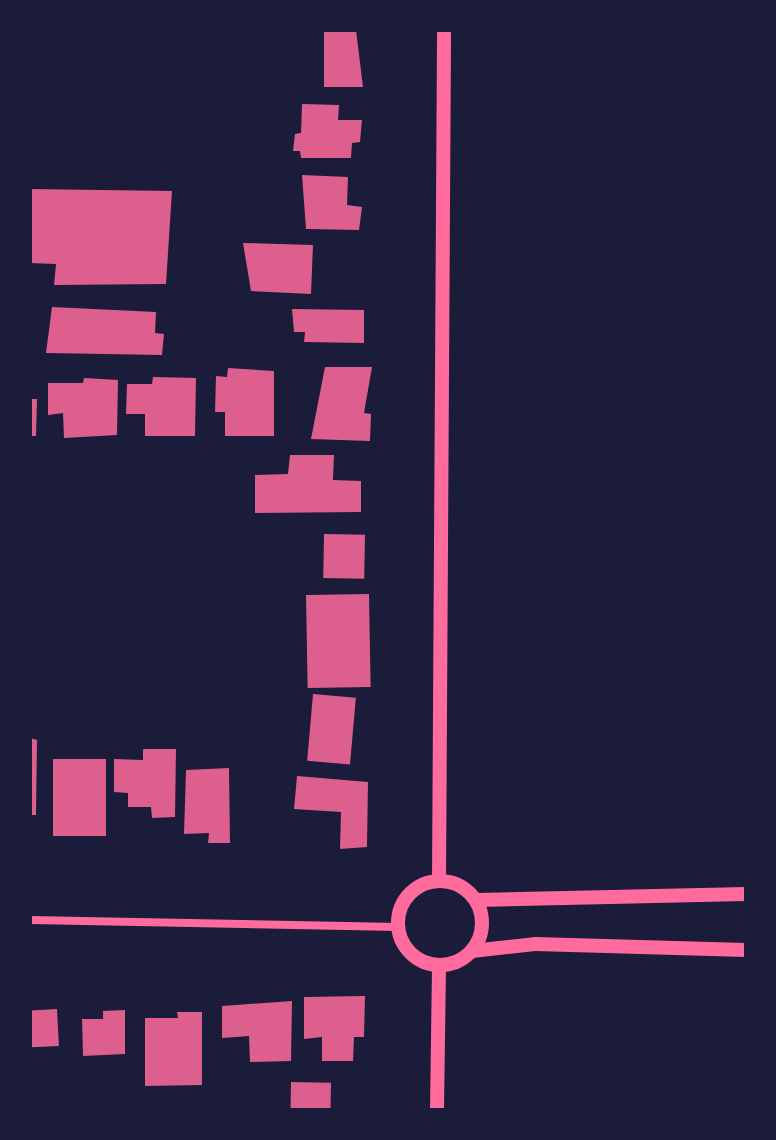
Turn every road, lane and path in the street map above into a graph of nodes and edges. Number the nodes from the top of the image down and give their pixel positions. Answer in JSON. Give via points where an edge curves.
{"nodes":[{"id":1,"x":444,"y":30,"type":"edge"},
{"id":2,"x":439,"y":881,"type":"junction"},
{"id":3,"x":746,"y":894,"type":"edge"},
{"id":4,"x":477,"y":900,"type":"junction"},
{"id":5,"x":30,"y":920,"type":"edge"},
{"id":6,"x":398,"y":927,"type":"junction"},
{"id":7,"x":746,"y":950,"type":"edge"},
{"id":8,"x":472,"y":951,"type":"junction"},
{"id":9,"x":439,"y":967,"type":"junction"},
{"id":10,"x":437,"y":1110,"type":"edge"}],
"edges":[{"from":1,"to":2,"type":"street"},
{"from":2,"to":4,"type":"street","via":[[453,883]]},
{"from":2,"to":6,"type":"street","via":[[416,888],[405,899]]},
{"from":3,"to":4,"type":"street"},
{"from":4,"to":8,"type":"street","via":[[483,929]]},
{"from":5,"to":6,"type":"street"},
{"from":6,"to":9,"type":"street","via":[[410,954]]},
{"from":7,"to":8,"type":"street","via":[[535,944]]},
{"from":8,"to":9,"type":"street"},
{"from":9,"to":10,"type":"street"}]}
